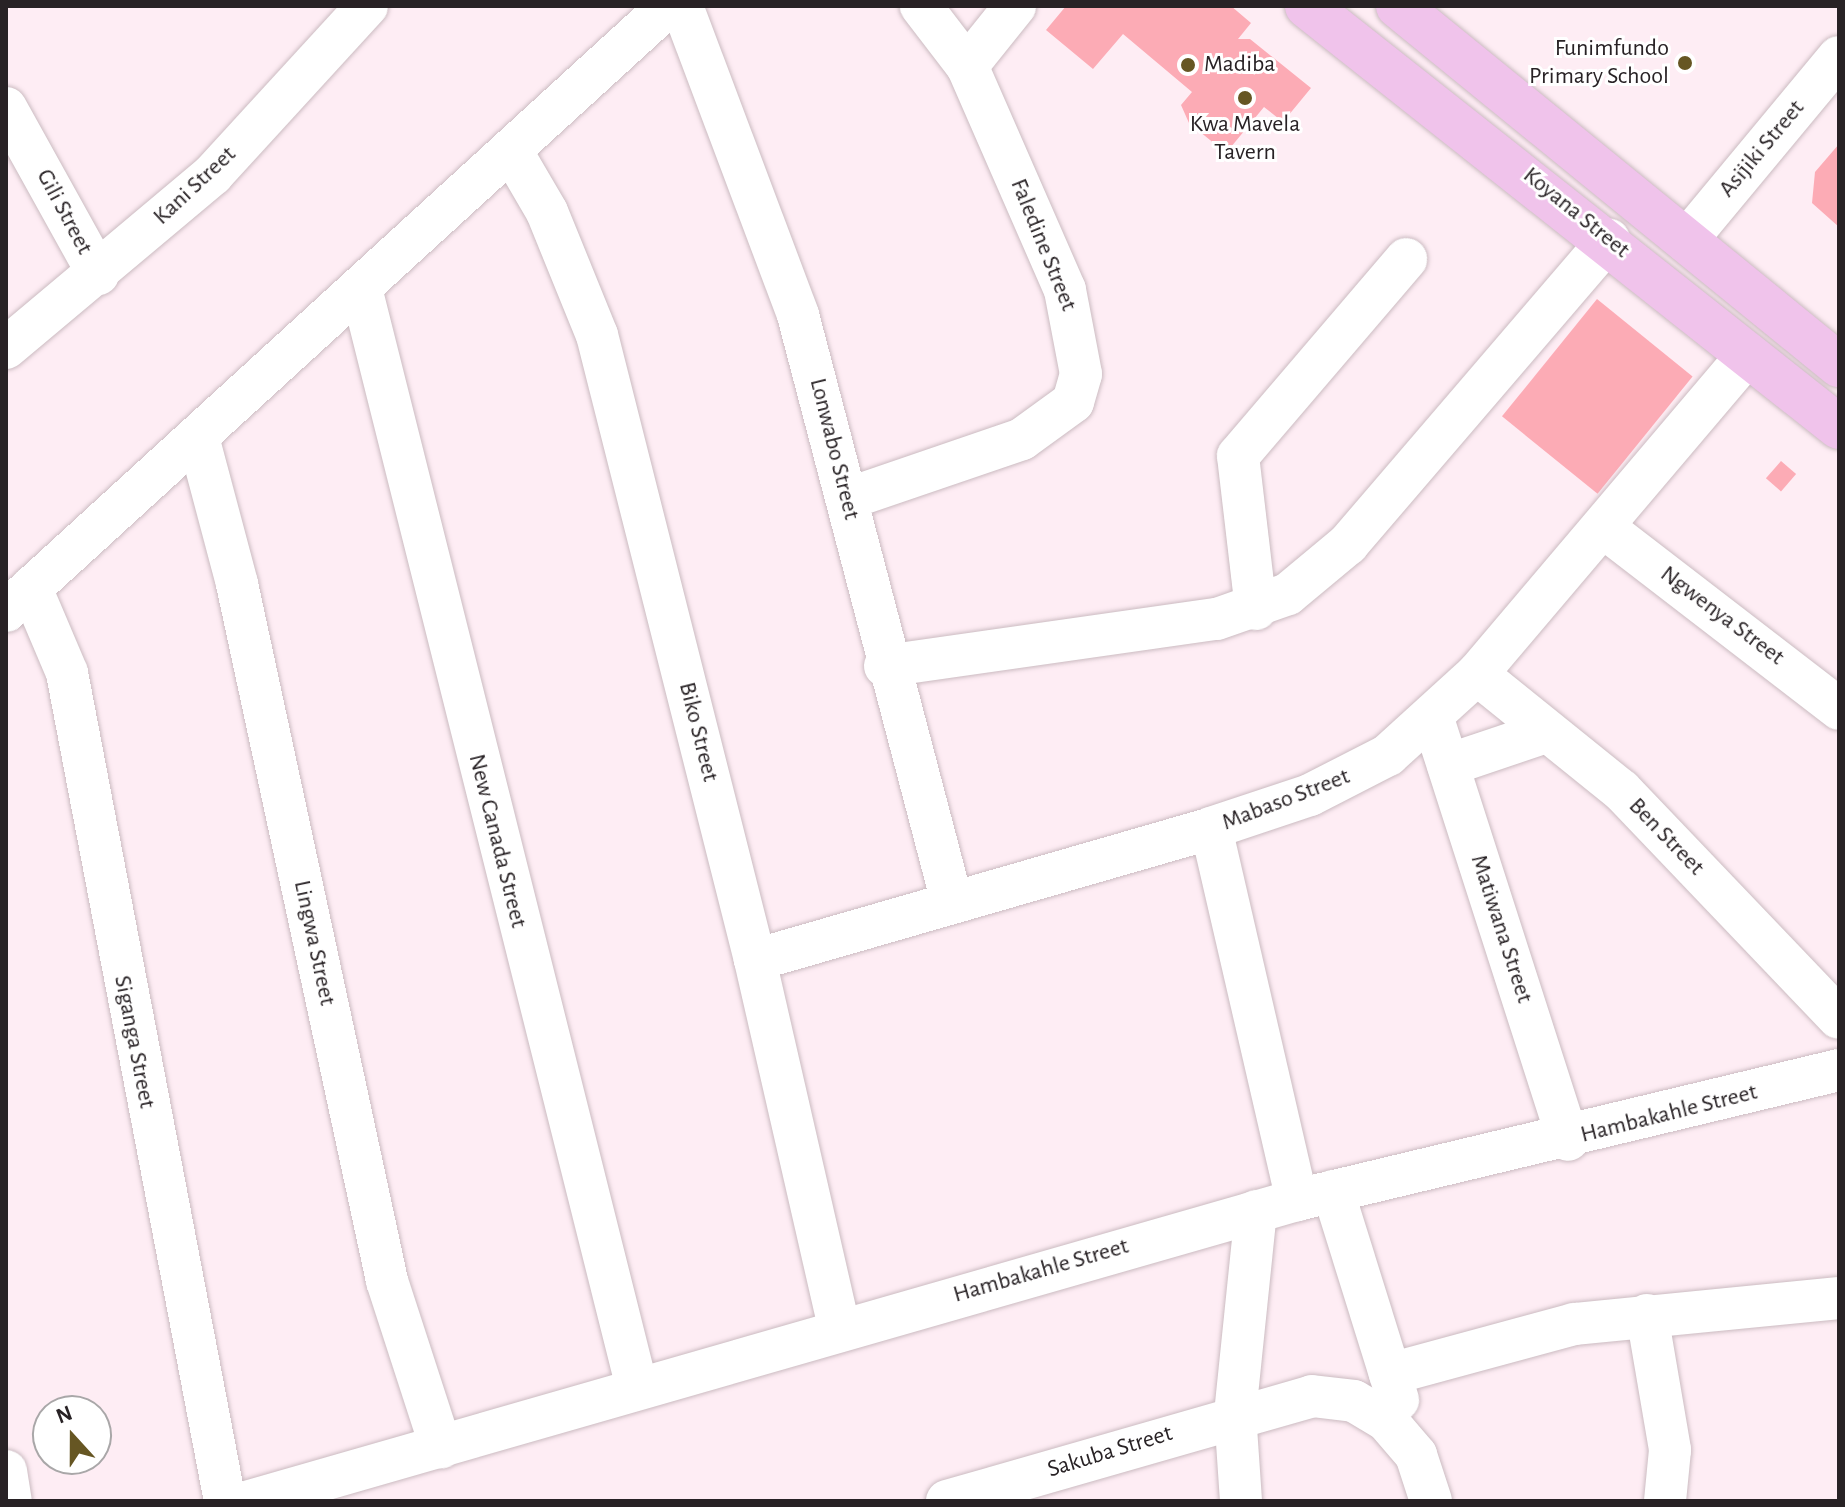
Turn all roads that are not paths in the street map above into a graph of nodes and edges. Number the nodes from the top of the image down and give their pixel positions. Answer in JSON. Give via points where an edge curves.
{"nodes":[{"id":1,"x":367,"y":6,"type":"edge"},
{"id":2,"x":668,"y":6,"type":"edge"},
{"id":3,"x":682,"y":6,"type":"edge"},
{"id":4,"x":921,"y":6,"type":"edge"},
{"id":5,"x":1015,"y":6,"type":"edge"},
{"id":6,"x":1307,"y":6,"type":"edge"},
{"id":7,"x":1398,"y":6,"type":"edge"},
{"id":8,"x":1839,"y":57,"type":"edge"},
{"id":9,"x":967,"y":66,"type":"junction"},
{"id":10,"x":6,"y":108,"type":"edge"},
{"id":11,"x":512,"y":152,"type":"junction"},
{"id":12,"x":1609,"y":239,"type":"junction"},
{"id":13,"x":1686,"y":241,"type":"junction"},
{"id":14,"x":1406,"y":259,"type":"dead end"},
{"id":15,"x":98,"y":274,"type":"junction"},
{"id":16,"x":362,"y":292,"type":"junction"},
{"id":17,"x":6,"y":348,"type":"edge"},
{"id":18,"x":1748,"y":354,"type":"junction"},
{"id":19,"x":1839,"y":365,"type":"edge"},
{"id":20,"x":1839,"y":427,"type":"edge"},
{"id":21,"x":198,"y":437,"type":"junction"},
{"id":22,"x":847,"y":499,"type":"junction"},
{"id":23,"x":1603,"y":527,"type":"junction"},
{"id":24,"x":19,"y":599,"type":"edge"},
{"id":25,"x":1256,"y":609,"type":"junction"},
{"id":26,"x":885,"y":666,"type":"junction"},
{"id":27,"x":1477,"y":674,"type":"junction"},
{"id":28,"x":1839,"y":709,"type":"edge"},
{"id":29,"x":1433,"y":719,"type":"junction"},
{"id":30,"x":1546,"y":732,"type":"junction"},
{"id":31,"x":1448,"y":765,"type":"junction"},
{"id":32,"x":1211,"y":828,"type":"junction"},
{"id":33,"x":952,"y":902,"type":"junction"},
{"id":34,"x":755,"y":960,"type":"junction"},
{"id":35,"x":1839,"y":1018,"type":"edge"},
{"id":36,"x":1839,"y":1070,"type":"edge"},
{"id":37,"x":1568,"y":1140,"type":"junction"},
{"id":38,"x":1315,"y":1195,"type":"junction"},
{"id":39,"x":1256,"y":1211,"type":"junction"},
{"id":40,"x":1839,"y":1298,"type":"edge"},
{"id":41,"x":1647,"y":1315,"type":"junction"},
{"id":42,"x":839,"y":1328,"type":"junction"},
{"id":43,"x":1390,"y":1374,"type":"junction"},
{"id":44,"x":637,"y":1388,"type":"junction"},
{"id":45,"x":1254,"y":1409,"type":"junction"},
{"id":46,"x":441,"y":1447,"type":"junction"},
{"id":47,"x":1416,"y":1455,"type":"junction"},
{"id":48,"x":6,"y":1471,"type":"edge"},
{"id":49,"x":1065,"y":1484,"type":"edge"},
{"id":50,"x":11,"y":1501,"type":"edge"},
{"id":51,"x":225,"y":1501,"type":"edge"},
{"id":52,"x":250,"y":1501,"type":"edge"},
{"id":53,"x":947,"y":1501,"type":"edge"},
{"id":54,"x":1241,"y":1501,"type":"edge"},
{"id":55,"x":1431,"y":1501,"type":"edge"},
{"id":56,"x":1665,"y":1501,"type":"edge"}],
"edges":[{"from":1,"to":15,"type":"street","name":"Kani Street","via":[[213,174]]},
{"from":2,"to":11,"type":"street"},
{"from":3,"to":22,"type":"street","name":"Lonwabo Street","via":[[798,315]]},
{"from":4,"to":9,"type":"street","name":"Faledine Street"},
{"from":5,"to":9,"type":"street"},
{"from":6,"to":12,"type":"main road","name":"Koyana Street"},
{"from":7,"to":13,"type":"main road","name":"Koyana Street"},
{"from":8,"to":13,"type":"street","name":"Asijiki Street"},
{"from":9,"to":22,"type":"street","name":"Faledine Street","via":[[1065,290],[1081,374],[1073,402],[1022,439]]},
{"from":10,"to":15,"type":"street","name":"Gili Street"},
{"from":11,"to":16,"type":"street"},
{"from":11,"to":34,"type":"street","name":"Biko Street","via":[[547,212],[597,335]]},
{"from":12,"to":18,"type":"main road","name":"Koyana Street"},
{"from":12,"to":25,"type":"street","via":[[1348,544],[1317,574]]},
{"from":13,"to":19,"type":"main road","name":"Koyana Street"},
{"from":14,"to":25,"type":"street","via":[[1238,456]]},
{"from":15,"to":17,"type":"street","name":"Kani Street"},
{"from":16,"to":21,"type":"street"},
{"from":16,"to":44,"type":"street","name":"New Canada Street"},
{"from":18,"to":20,"type":"main road","name":"Koyana Street"},
{"from":18,"to":23,"type":"street","name":"Mabaso Street"},
{"from":21,"to":24,"type":"street"},
{"from":21,"to":46,"type":"street","name":"Lingwa Street","via":[[237,584],[387,1281]]},
{"from":22,"to":26,"type":"street","name":"Lonwabo Street"},
{"from":23,"to":27,"type":"street","name":"Mabaso Street"},
{"from":23,"to":28,"type":"street","name":"Ngwenya Street"},
{"from":24,"to":51,"type":"street","name":"Siganga Street","via":[[67,673]]},
{"from":25,"to":26,"type":"street"},
{"from":26,"to":33,"type":"street","name":"Lonwabo Street"},
{"from":27,"to":29,"type":"street","name":"Mabaso Street"},
{"from":27,"to":30,"type":"street","name":"Ben Street"},
{"from":29,"to":31,"type":"street","name":"Matiwana Street"},
{"from":29,"to":32,"type":"street","name":"Mabaso Street","via":[[1355,775]]},
{"from":30,"to":31,"type":"street"},
{"from":30,"to":35,"type":"street","name":"Ben Street","via":[[1653,820]]},
{"from":31,"to":37,"type":"street","name":"Matiwana Street"},
{"from":32,"to":33,"type":"street","name":"Mabaso Street"},
{"from":32,"to":38,"type":"street"},
{"from":33,"to":34,"type":"street","name":"Mabaso Street"},
{"from":34,"to":42,"type":"street","name":"Biko Street"},
{"from":36,"to":37,"type":"street","name":"Hambakahle Street"},
{"from":37,"to":38,"type":"street","name":"Hambakahle Street"},
{"from":38,"to":39,"type":"street","name":"Hambakahle Street"},
{"from":38,"to":43,"type":"street"},
{"from":39,"to":42,"type":"street","name":"Hambakahle Street"},
{"from":39,"to":45,"type":"street"},
{"from":40,"to":41,"type":"street"},
{"from":41,"to":43,"type":"street","via":[[1543,1330]]},
{"from":41,"to":56,"type":"street","via":[[1670,1450]]},
{"from":42,"to":44,"type":"street","name":"Hambakahle Street"},
{"from":43,"to":47,"type":"street"},
{"from":44,"to":46,"type":"street","name":"Hambakahle Street"},
{"from":45,"to":47,"type":"street","name":"Sakuba Street","via":[[1312,1396],[1354,1401],[1387,1421]]},
{"from":45,"to":49,"type":"street","name":"Sakuba Street"},
{"from":45,"to":54,"type":"street"},
{"from":46,"to":52,"type":"street","name":"Hambakahle Street"},
{"from":47,"to":55,"type":"street"},
{"from":48,"to":50,"type":"street"},
{"from":49,"to":53,"type":"street","name":"Sakuba Street"}]}
